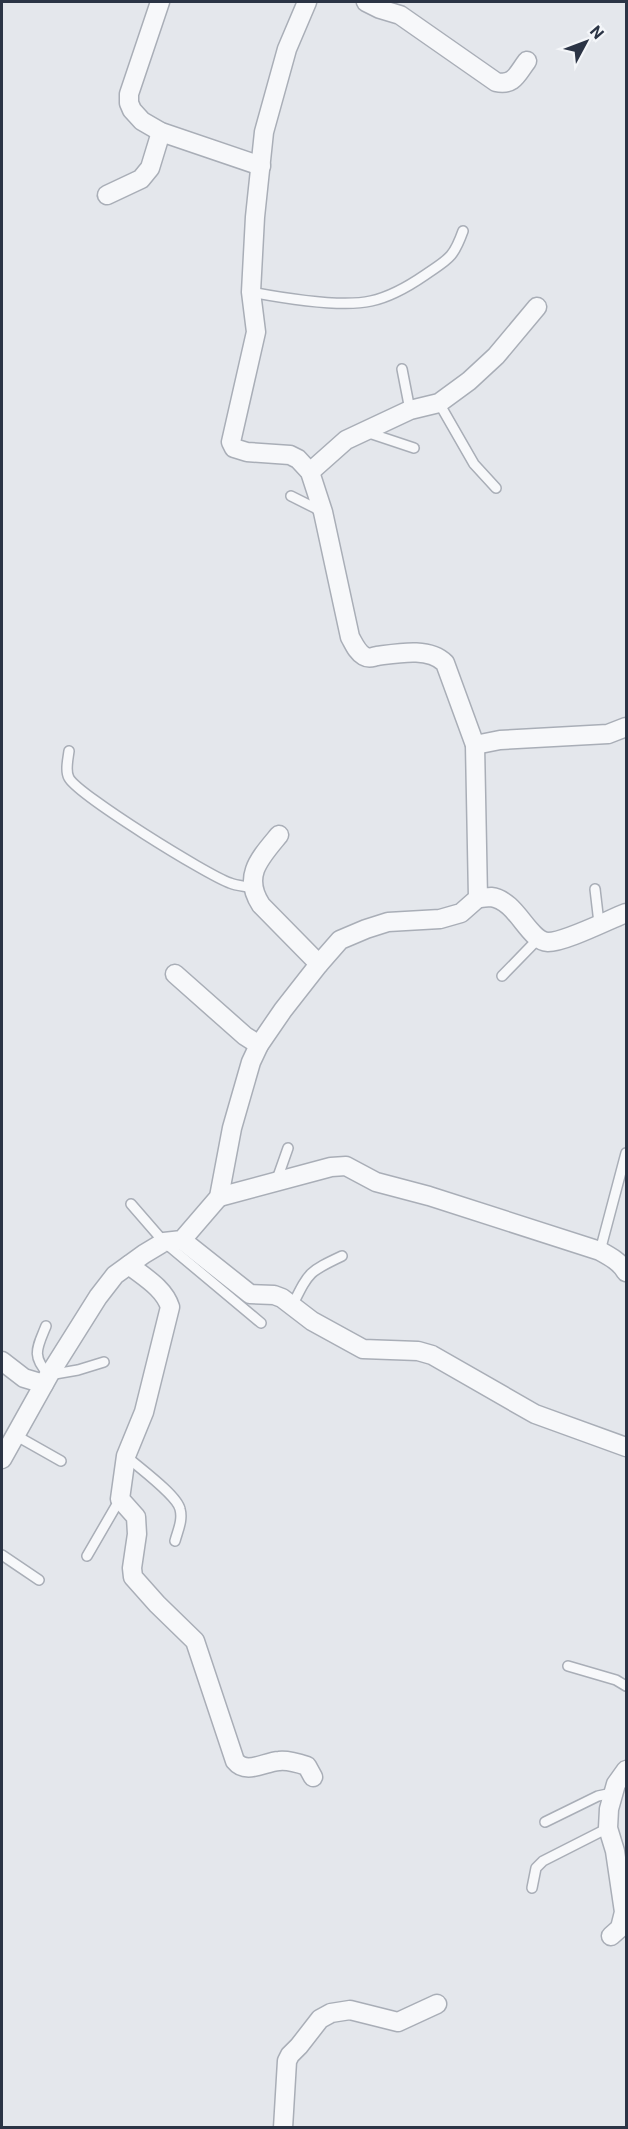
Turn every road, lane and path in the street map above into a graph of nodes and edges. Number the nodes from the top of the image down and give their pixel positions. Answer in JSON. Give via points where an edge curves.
{"nodes":[{"id":1,"x":160,"y":2,"type":"edge"},
{"id":2,"x":307,"y":2,"type":"edge"},
{"id":3,"x":366,"y":2,"type":"edge"},
{"id":4,"x":527,"y":61,"type":"dead end"},
{"id":5,"x":161,"y":132,"type":"junction"},
{"id":6,"x":261,"y":166,"type":"junction"},
{"id":7,"x":107,"y":195,"type":"dead end"},
{"id":8,"x":463,"y":231,"type":"dead end"},
{"id":9,"x":251,"y":292,"type":"junction"},
{"id":10,"x":537,"y":307,"type":"dead end"},
{"id":11,"x":402,"y":369,"type":"dead end"},
{"id":12,"x":439,"y":403,"type":"junction"},
{"id":13,"x":410,"y":410,"type":"junction"},
{"id":14,"x":364,"y":431,"type":"junction"},
{"id":15,"x":414,"y":448,"type":"dead end"},
{"id":16,"x":310,"y":472,"type":"junction"},
{"id":17,"x":496,"y":488,"type":"dead end"},
{"id":18,"x":291,"y":496,"type":"dead end"},
{"id":19,"x":323,"y":512,"type":"junction"},
{"id":20,"x":627,"y":727,"type":"edge"},
{"id":21,"x":475,"y":745,"type":"junction"},
{"id":22,"x":69,"y":751,"type":"dead end"},
{"id":23,"x":279,"y":835,"type":"dead end"},
{"id":24,"x":253,"y":888,"type":"junction"},
{"id":25,"x":595,"y":890,"type":"dead end"},
{"id":26,"x":478,"y":898,"type":"junction"},
{"id":27,"x":627,"y":913,"type":"edge"},
{"id":28,"x":599,"y":923,"type":"junction"},
{"id":29,"x":538,"y":939,"type":"junction"},
{"id":30,"x":319,"y":964,"type":"junction"},
{"id":31,"x":175,"y":975,"type":"dead end"},
{"id":32,"x":502,"y":976,"type":"dead end"},
{"id":33,"x":259,"y":1045,"type":"junction"},
{"id":34,"x":288,"y":1148,"type":"dead end"},
{"id":35,"x":627,"y":1153,"type":"edge"},
{"id":36,"x":276,"y":1182,"type":"junction"},
{"id":37,"x":219,"y":1197,"type":"junction"},
{"id":38,"x":131,"y":1204,"type":"dead end"},
{"id":39,"x":173,"y":1241,"type":"junction"},
{"id":40,"x":600,"y":1251,"type":"junction"},
{"id":41,"x":342,"y":1256,"type":"dead end"},
{"id":42,"x":129,"y":1265,"type":"junction"},
{"id":43,"x":627,"y":1272,"type":"edge"},
{"id":44,"x":292,"y":1306,"type":"junction"},
{"id":45,"x":261,"y":1323,"type":"dead end"},
{"id":46,"x":46,"y":1326,"type":"dead end"},
{"id":47,"x":2,"y":1361,"type":"edge"},
{"id":48,"x":104,"y":1362,"type":"dead end"},
{"id":49,"x":47,"y":1379,"type":"junction"},
{"id":50,"x":15,"y":1435,"type":"junction"},
{"id":51,"x":627,"y":1447,"type":"edge"},
{"id":52,"x":126,"y":1456,"type":"junction"},
{"id":53,"x":2,"y":1459,"type":"edge"},
{"id":54,"x":61,"y":1461,"type":"dead end"},
{"id":55,"x":120,"y":1499,"type":"junction"},
{"id":56,"x":175,"y":1541,"type":"dead end"},
{"id":57,"x":2,"y":1555,"type":"edge"},
{"id":58,"x":87,"y":1556,"type":"dead end"},
{"id":59,"x":39,"y":1580,"type":"dead end"},
{"id":60,"x":567,"y":1666,"type":"dead end"},
{"id":61,"x":627,"y":1686,"type":"edge"},
{"id":62,"x":627,"y":1770,"type":"edge"},
{"id":63,"x":314,"y":1777,"type":"dead end"},
{"id":64,"x":612,"y":1793,"type":"junction"},
{"id":65,"x":545,"y":1822,"type":"dead end"},
{"id":66,"x":608,"y":1828,"type":"junction"},
{"id":67,"x":532,"y":1888,"type":"dead end"},
{"id":68,"x":610,"y":1936,"type":"dead end"},
{"id":69,"x":437,"y":2004,"type":"dead end"},
{"id":70,"x":283,"y":2127,"type":"edge"}],
"edges":[{"from":1,"to":5,"type":"street","via":[[129,103],[142,121]]},
{"from":2,"to":6,"type":"street","via":[[286,48],[264,132]]},
{"from":3,"to":4,"type":"street","via":[[400,15],[496,82],[512,81]]},
{"from":5,"to":6,"type":"street"},
{"from":5,"to":7,"type":"street","via":[[150,168],[141,179]]},
{"from":6,"to":9,"type":"street"},
{"from":8,"to":9,"type":"lane","via":[[447,261],[393,293],[371,301],[296,299]]},
{"from":9,"to":16,"type":"street","via":[[256,332],[231,442],[238,450],[247,452],[290,455]]},
{"from":10,"to":12,"type":"street","via":[[496,356]]},
{"from":11,"to":13,"type":"lane"},
{"from":12,"to":13,"type":"street"},
{"from":12,"to":17,"type":"lane","via":[[474,464]]},
{"from":13,"to":14,"type":"street"},
{"from":14,"to":15,"type":"lane"},
{"from":14,"to":16,"type":"street","via":[[346,440]]},
{"from":16,"to":19,"type":"street"},
{"from":18,"to":19,"type":"lane"},
{"from":19,"to":21,"type":"street","via":[[350,637],[358,652],[369,658],[420,652],[438,656],[445,663]]},
{"from":20,"to":21,"type":"street","via":[[608,734]]},
{"from":21,"to":26,"type":"street"},
{"from":22,"to":24,"type":"lane","via":[[67,775],[97,802],[230,883]]},
{"from":23,"to":24,"type":"street","via":[[255,867]]},
{"from":24,"to":30,"type":"street","via":[[261,905]]},
{"from":25,"to":28,"type":"lane"},
{"from":26,"to":29,"type":"street","via":[[498,899],[516,912]]},
{"from":26,"to":30,"type":"street","via":[[461,913],[440,919],[388,922],[366,929],[340,940]]},
{"from":27,"to":28,"type":"street"},
{"from":28,"to":29,"type":"street","via":[[558,941]]},
{"from":29,"to":32,"type":"lane"},
{"from":30,"to":33,"type":"street"},
{"from":31,"to":33,"type":"street"},
{"from":33,"to":37,"type":"street","via":[[237,1107]]},
{"from":34,"to":36,"type":"lane"},
{"from":35,"to":40,"type":"lane"},
{"from":36,"to":37,"type":"street"},
{"from":36,"to":40,"type":"street","via":[[346,1166],[376,1182]]},
{"from":37,"to":39,"type":"street"},
{"from":38,"to":39,"type":"lane"},
{"from":39,"to":42,"type":"street"},
{"from":39,"to":44,"type":"street","via":[[250,1294],[274,1295]]},
{"from":39,"to":45,"type":"lane"},
{"from":40,"to":43,"type":"street","via":[[614,1258]]},
{"from":41,"to":44,"type":"lane","via":[[314,1269]]},
{"from":42,"to":49,"type":"street","via":[[115,1275],[98,1297]]},
{"from":42,"to":52,"type":"street","via":[[162,1291],[170,1307],[144,1412]]},
{"from":44,"to":51,"type":"street","via":[[363,1349],[432,1355],[535,1414]]},
{"from":46,"to":49,"type":"lane","via":[[37,1348],[39,1364]]},
{"from":47,"to":49,"type":"street","via":[[24,1378]]},
{"from":48,"to":49,"type":"lane"},
{"from":49,"to":50,"type":"street"},
{"from":50,"to":53,"type":"street"},
{"from":50,"to":54,"type":"lane"},
{"from":52,"to":55,"type":"street"},
{"from":52,"to":56,"type":"lane","via":[[168,1491],[180,1507],[181,1523]]},
{"from":55,"to":58,"type":"lane"},
{"from":55,"to":63,"type":"street","via":[[136,1517],[133,1577],[195,1641],[235,1761],[246,1768],[281,1760],[294,1762],[307,1766]]},
{"from":57,"to":59,"type":"lane"},
{"from":60,"to":61,"type":"lane"},
{"from":62,"to":64,"type":"street"},
{"from":64,"to":65,"type":"lane"},
{"from":64,"to":66,"type":"street"},
{"from":66,"to":67,"type":"lane","via":[[543,1861],[536,1868]]},
{"from":66,"to":68,"type":"street","via":[[624,1912],[620,1928]]},
{"from":69,"to":70,"type":"street","via":[[398,2022],[350,2010],[320,2019],[287,2061]]}]}
